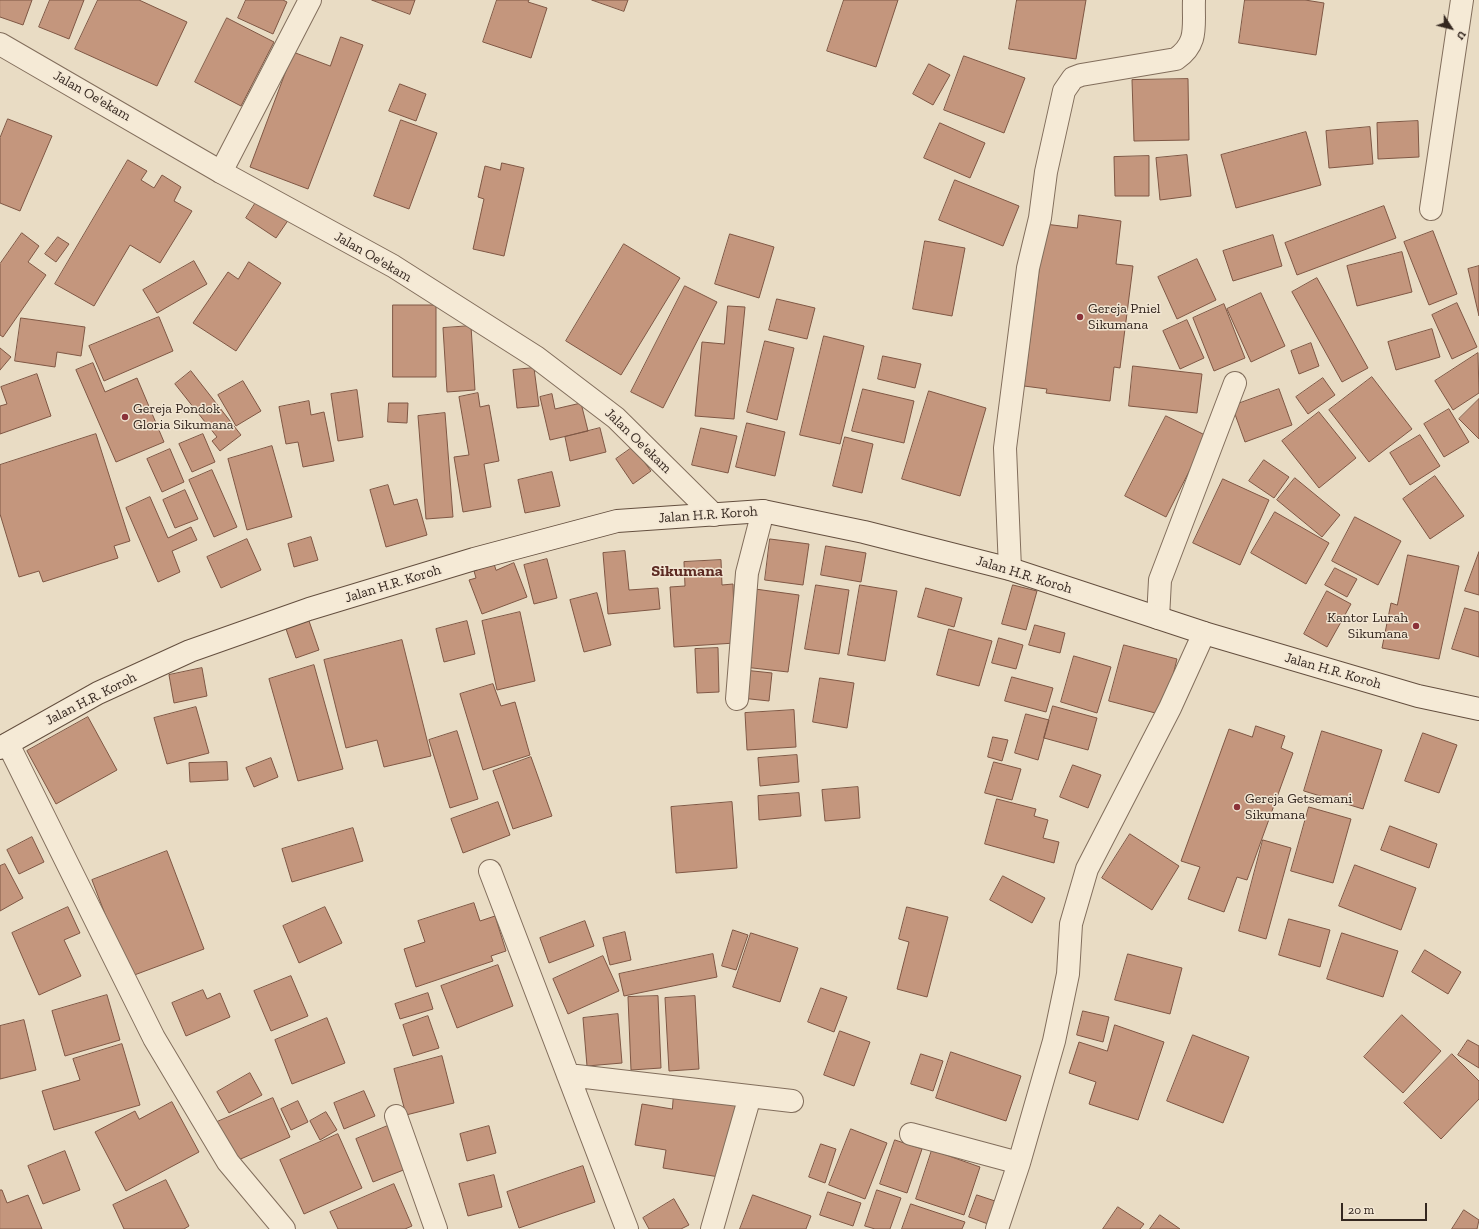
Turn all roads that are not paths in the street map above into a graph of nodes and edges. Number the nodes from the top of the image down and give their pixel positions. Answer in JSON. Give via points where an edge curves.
{"nodes":[{"id":1,"x":310,"y":0,"type":"edge"},
{"id":2,"x":1194,"y":0,"type":"edge"},
{"id":3,"x":1462,"y":0,"type":"edge"},
{"id":4,"x":0,"y":44,"type":"edge"},
{"id":5,"x":221,"y":172,"type":"junction"},
{"id":6,"x":1431,"y":209,"type":"dead end"},
{"id":7,"x":1235,"y":383,"type":"dead end"},
{"id":8,"x":763,"y":511,"type":"junction"},
{"id":9,"x":714,"y":515,"type":"junction"},
{"id":10,"x":1010,"y":569,"type":"junction"},
{"id":11,"x":1158,"y":618,"type":"junction"},
{"id":12,"x":1204,"y":633,"type":"junction"},
{"id":13,"x":737,"y":699,"type":"dead end"},
{"id":14,"x":1477,"y":705,"type":"edge"},
{"id":15,"x":4,"y":746,"type":"edge"},
{"id":16,"x":490,"y":871,"type":"dead end"},
{"id":17,"x":568,"y":1076,"type":"junction"},
{"id":18,"x":750,"y":1096,"type":"junction"},
{"id":19,"x":792,"y":1101,"type":"dead end"},
{"id":20,"x":396,"y":1116,"type":"dead end"},
{"id":21,"x":911,"y":1134,"type":"dead end"},
{"id":22,"x":1020,"y":1163,"type":"junction"},
{"id":23,"x":284,"y":1229,"type":"edge"},
{"id":24,"x":436,"y":1229,"type":"edge"},
{"id":25,"x":627,"y":1229,"type":"edge"},
{"id":26,"x":712,"y":1229,"type":"edge"},
{"id":27,"x":997,"y":1229,"type":"edge"}],
"edges":[{"from":1,"to":5,"type":"street"},
{"from":2,"to":10,"type":"street","via":[[1193,40],[1186,52],[1176,59],[1081,75],[1073,78],[1064,91],[1028,268],[1005,448]]},
{"from":3,"to":6,"type":"street"},
{"from":4,"to":5,"type":"street","name":"Jalan Oe'ekam"},
{"from":5,"to":9,"type":"street","name":"Jalan Oe'ekam","via":[[393,266],[536,356],[616,418]]},
{"from":7,"to":11,"type":"street","via":[[1160,580]]},
{"from":8,"to":9,"type":"street","name":"Jalan H.R. Koroh"},
{"from":8,"to":10,"type":"street","name":"Jalan H.R. Koroh","via":[[864,532]]},
{"from":8,"to":13,"type":"street","via":[[747,573]]},
{"from":9,"to":15,"type":"street","name":"Jalan H.R. Koroh","via":[[617,521],[474,559],[309,610],[190,651],[98,693]]},
{"from":10,"to":11,"type":"street","name":"Jalan H.R. Koroh"},
{"from":11,"to":12,"type":"street","name":"Jalan H.R. Koroh"},
{"from":12,"to":14,"type":"street","name":"Jalan H.R. Koroh","via":[[1418,696]]},
{"from":12,"to":22,"type":"street","via":[[1170,708],[1087,869],[1071,924],[1068,974],[1054,1041]]},
{"from":15,"to":23,"type":"street","via":[[154,1038],[228,1162]]},
{"from":16,"to":17,"type":"street"},
{"from":17,"to":18,"type":"street"},
{"from":17,"to":25,"type":"street"},
{"from":18,"to":19,"type":"street"},
{"from":18,"to":26,"type":"street"},
{"from":20,"to":24,"type":"street"},
{"from":21,"to":22,"type":"street"},
{"from":22,"to":27,"type":"street"}]}
